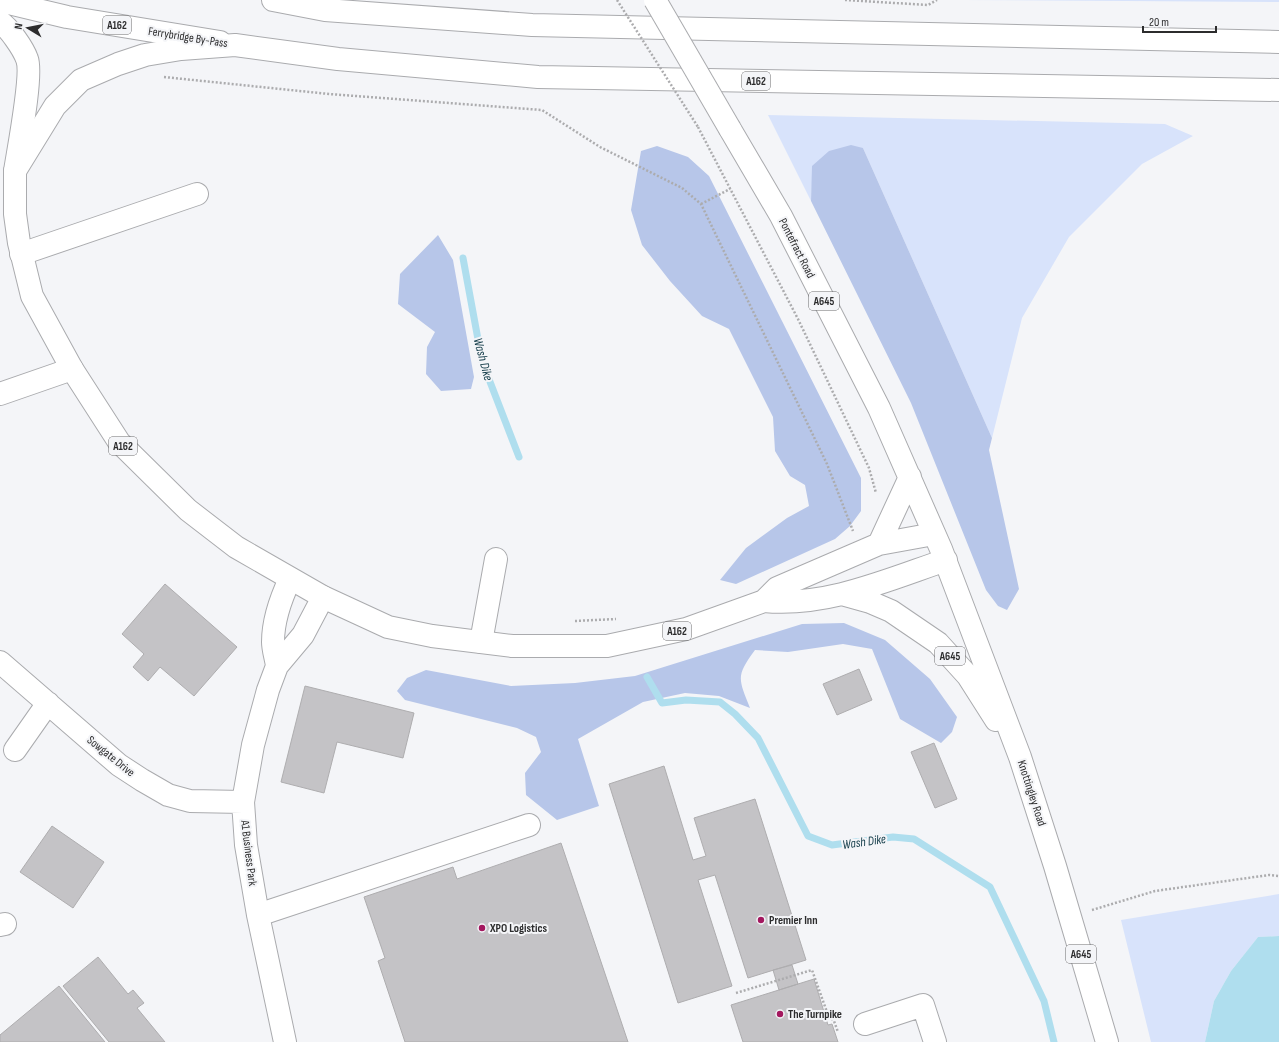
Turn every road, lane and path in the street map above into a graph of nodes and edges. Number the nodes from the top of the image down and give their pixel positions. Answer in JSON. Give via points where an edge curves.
{"nodes":[{"id":1,"x":273,"y":0,"type":"edge"},
{"id":2,"x":617,"y":0,"type":"edge"},
{"id":3,"x":655,"y":0,"type":"edge"},
{"id":4,"x":845,"y":0,"type":"edge"},
{"id":5,"x":937,"y":0,"type":"edge"},
{"id":6,"x":0,"y":1,"type":"edge"},
{"id":7,"x":307,"y":3,"type":"edge"},
{"id":8,"x":0,"y":22,"type":"edge"},
{"id":9,"x":1279,"y":42,"type":"edge"},
{"id":10,"x":235,"y":45,"type":"junction"},
{"id":11,"x":162,"y":76,"type":"dead end"},
{"id":12,"x":1279,"y":90,"type":"edge"},
{"id":13,"x":14,"y":171,"type":"junction"},
{"id":14,"x":730,"y":189,"type":"junction"},
{"id":15,"x":197,"y":194,"type":"dead end"},
{"id":16,"x":701,"y":204,"type":"junction"},
{"id":17,"x":21,"y":254,"type":"junction"},
{"id":18,"x":72,"y":369,"type":"junction"},
{"id":19,"x":0,"y":394,"type":"edge"},
{"id":20,"x":910,"y":477,"type":"junction"},
{"id":21,"x":877,"y":496,"type":"dead end"},
{"id":22,"x":854,"y":534,"type":"dead end"},
{"id":23,"x":879,"y":544,"type":"junction"},
{"id":24,"x":940,"y":548,"type":"junction"},
{"id":25,"x":496,"y":558,"type":"dead end"},
{"id":26,"x":290,"y":579,"type":"junction"},
{"id":27,"x":845,"y":595,"type":"junction"},
{"id":28,"x":323,"y":596,"type":"junction"},
{"id":29,"x":764,"y":601,"type":"junction"},
{"id":30,"x":619,"y":618,"type":"dead end"},
{"id":31,"x":574,"y":621,"type":"dead end"},
{"id":32,"x":481,"y":642,"type":"junction"},
{"id":33,"x":0,"y":662,"type":"edge"},
{"id":34,"x":277,"y":666,"type":"junction"},
{"id":35,"x":48,"y":703,"type":"junction"},
{"id":36,"x":15,"y":750,"type":"dead end"},
{"id":37,"x":1020,"y":757,"type":"junction"},
{"id":38,"x":243,"y":802,"type":"junction"},
{"id":39,"x":529,"y":825,"type":"dead end"},
{"id":40,"x":1279,"y":876,"type":"edge"},
{"id":41,"x":258,"y":915,"type":"junction"},
{"id":42,"x":1070,"y":917,"type":"junction"},
{"id":43,"x":736,"y":993,"type":"dead end"},
{"id":44,"x":866,"y":1024,"type":"dead end"},
{"id":45,"x":836,"y":1033,"type":"dead end"},
{"id":46,"x":285,"y":1042,"type":"edge"},
{"id":47,"x":935,"y":1042,"type":"edge"},
{"id":48,"x":1107,"y":1042,"type":"edge"}],
"edges":[{"from":1,"to":7,"type":"main road"},
{"from":2,"to":14,"type":"path","bridge":true,"via":[[698,127]]},
{"from":3,"to":20,"type":"main road","name":"Pontefract Road","number":"A645","bridge":true,"via":[[781,216],[879,408]]},
{"from":4,"to":5,"type":"path","via":[[928,5]]},
{"from":6,"to":10,"type":"main road","name":"Ferrybridge By-Pass","number":"A162","via":[[67,17]]},
{"from":7,"to":9,"type":"main road","via":[[325,10],[532,25]]},
{"from":8,"to":13,"type":"main road","number":"A162","via":[[7,26],[28,59],[27,85]]},
{"from":10,"to":12,"type":"main road","number":"A162","via":[[338,59],[538,77]]},
{"from":10,"to":13,"type":"main road","number":"A162","via":[[145,54],[81,80],[55,106]]},
{"from":11,"to":16,"type":"path","via":[[329,94],[542,110],[600,147],[682,188]]},
{"from":13,"to":17,"type":"main road","number":"A162","via":[[15,214]]},
{"from":14,"to":16,"type":"path"},
{"from":14,"to":21,"type":"path","via":[[802,326],[869,468]]},
{"from":15,"to":17,"type":"main road"},
{"from":16,"to":22,"type":"path","via":[[827,464]]},
{"from":17,"to":18,"type":"main road","number":"A162","via":[[32,296]]},
{"from":18,"to":19,"type":"main road"},
{"from":18,"to":26,"type":"main road","number":"A162","via":[[118,442],[178,499],[236,547]]},
{"from":20,"to":23,"type":"main road"},
{"from":20,"to":24,"type":"main road","name":"Pontefract Road","number":"A645"},
{"from":23,"to":24,"type":"main road","number":"A162"},
{"from":23,"to":29,"type":"main road","number":"A162","via":[[777,588]]},
{"from":24,"to":27,"type":"main road","number":"A162"},
{"from":24,"to":37,"type":"main road","name":"Knottingley Road","number":"A645"},
{"from":25,"to":32,"type":"main road"},
{"from":26,"to":28,"type":"main road","number":"A162"},
{"from":26,"to":34,"type":"main road","name":"A1 Business Park","via":[[281,598],[273,641]]},
{"from":27,"to":29,"type":"main road","number":"A162","via":[[782,602]]},
{"from":27,"to":37,"type":"main road","number":"A645","via":[[891,611],[938,643],[968,676]]},
{"from":28,"to":32,"type":"main road","number":"A162","via":[[388,627]]},
{"from":28,"to":34,"type":"main road","name":"A1 Business Park","via":[[303,635]]},
{"from":29,"to":32,"type":"main road","number":"A162","via":[[686,629],[607,646],[512,646]]},
{"from":30,"to":31,"type":"path"},
{"from":33,"to":35,"type":"main road","name":"Sowgate Drive"},
{"from":34,"to":38,"type":"main road","name":"A1 Business Park","via":[[253,745]]},
{"from":35,"to":36,"type":"main road"},
{"from":35,"to":38,"type":"main road","name":"Sowgate Drive","via":[[120,765],[168,795],[190,801]]},
{"from":37,"to":42,"type":"main road","name":"Knottingley Road","number":"A645"},
{"from":38,"to":41,"type":"main road","name":"A1 Business Park","via":[[246,845]]},
{"from":39,"to":41,"type":"main road"},
{"from":40,"to":42,"type":"path","via":[[1269,875],[1155,891]]},
{"from":41,"to":46,"type":"main road","name":"A1 Business Park"},
{"from":42,"to":48,"type":"main road","name":"Knottingley Road","number":"A645"},
{"from":43,"to":45,"type":"path","via":[[812,970],[828,1015],[834,1021],[838,1032]]},
{"from":44,"to":47,"type":"main road","via":[[923,1005]]}]}
